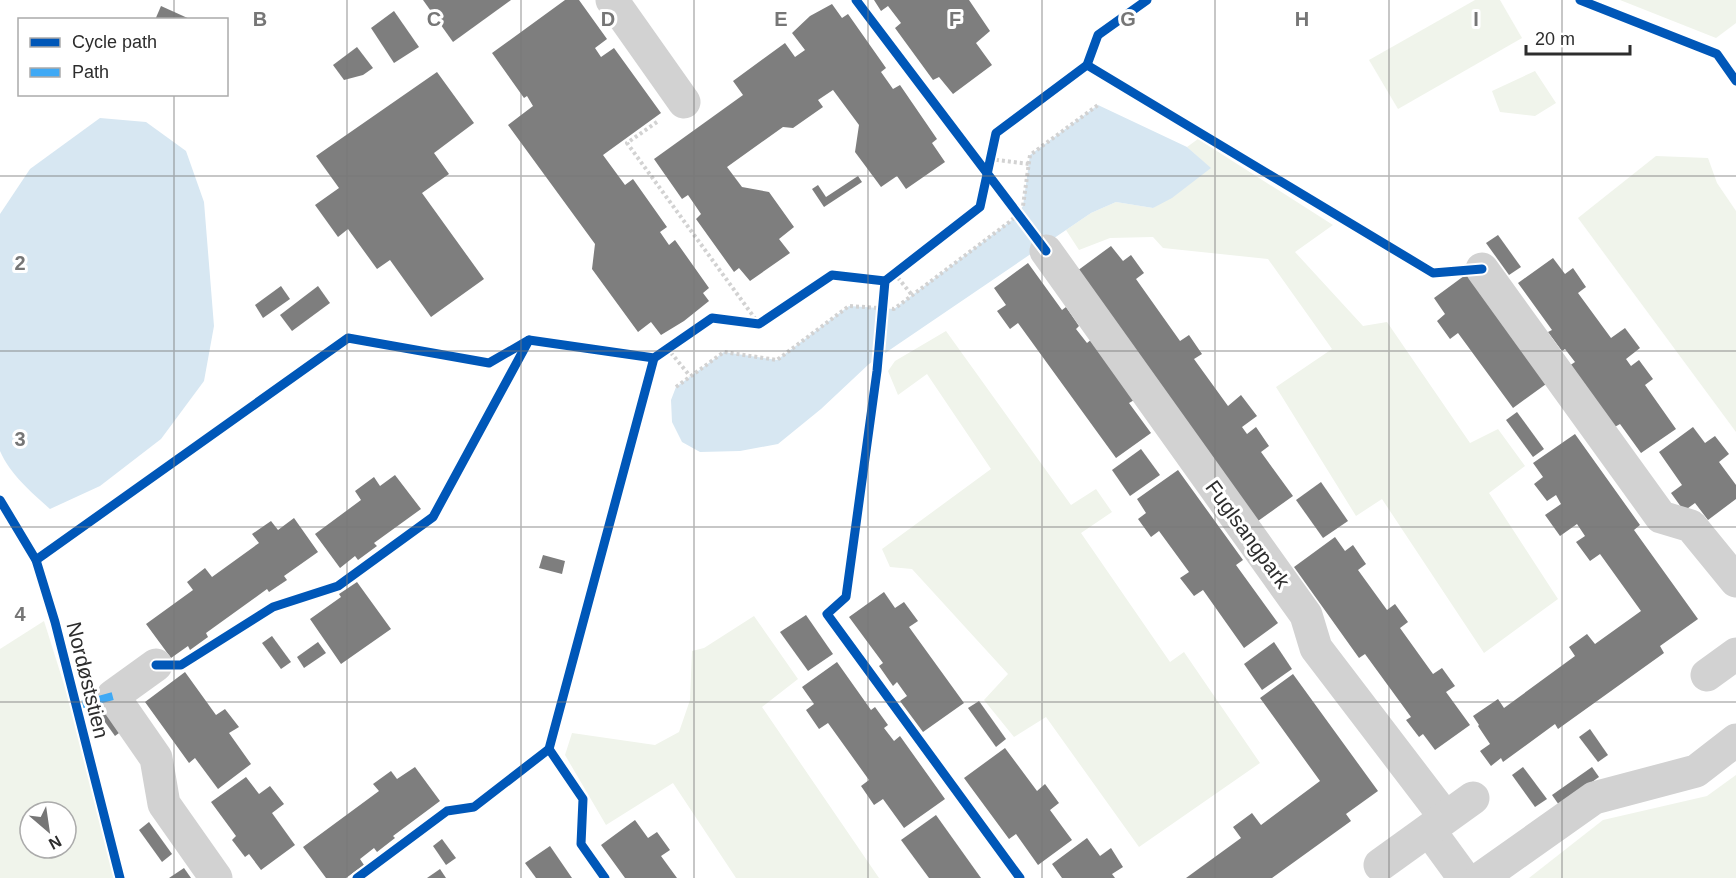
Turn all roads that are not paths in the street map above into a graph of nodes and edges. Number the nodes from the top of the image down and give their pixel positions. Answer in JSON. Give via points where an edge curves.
{"nodes":[{"id":1,"x":612,"y":0,"type":"edge"},
{"id":2,"x":684,"y":102,"type":"road end"},
{"id":3,"x":1046,"y":251,"type":"road end"},
{"id":4,"x":1482,"y":269,"type":"dead end"},
{"id":5,"x":1736,"y":581,"type":"edge"},
{"id":6,"x":1736,"y":654,"type":"edge"},
{"id":7,"x":156,"y":665,"type":"dead end"},
{"id":8,"x":1707,"y":675,"type":"dead end"},
{"id":9,"x":1736,"y":740,"type":"edge"},
{"id":10,"x":1473,"y":798,"type":"dead end"},
{"id":11,"x":1437,"y":824,"type":"junction"},
{"id":12,"x":1380,"y":864,"type":"dead end"},
{"id":13,"x":216,"y":878,"type":"edge"},
{"id":14,"x":1464,"y":878,"type":"edge"},
{"id":15,"x":1482,"y":878,"type":"edge"}],
"edges":[{"from":1,"to":2,"type":"street"},
{"from":3,"to":11,"type":"street","name":"Fuglsangpark","via":[[1306,615],[1316,648]]},
{"from":4,"to":5,"type":"street","via":[[1661,517],[1691,526]]},
{"from":6,"to":8,"type":"street"},
{"from":7,"to":13,"type":"street","via":[[113,696],[156,758],[165,804]]},
{"from":9,"to":15,"type":"street","via":[[1696,771],[1594,798]]},
{"from":10,"to":11,"type":"street"},
{"from":11,"to":12,"type":"street"},
{"from":11,"to":14,"type":"street","name":"Fuglsangpark"}]}
